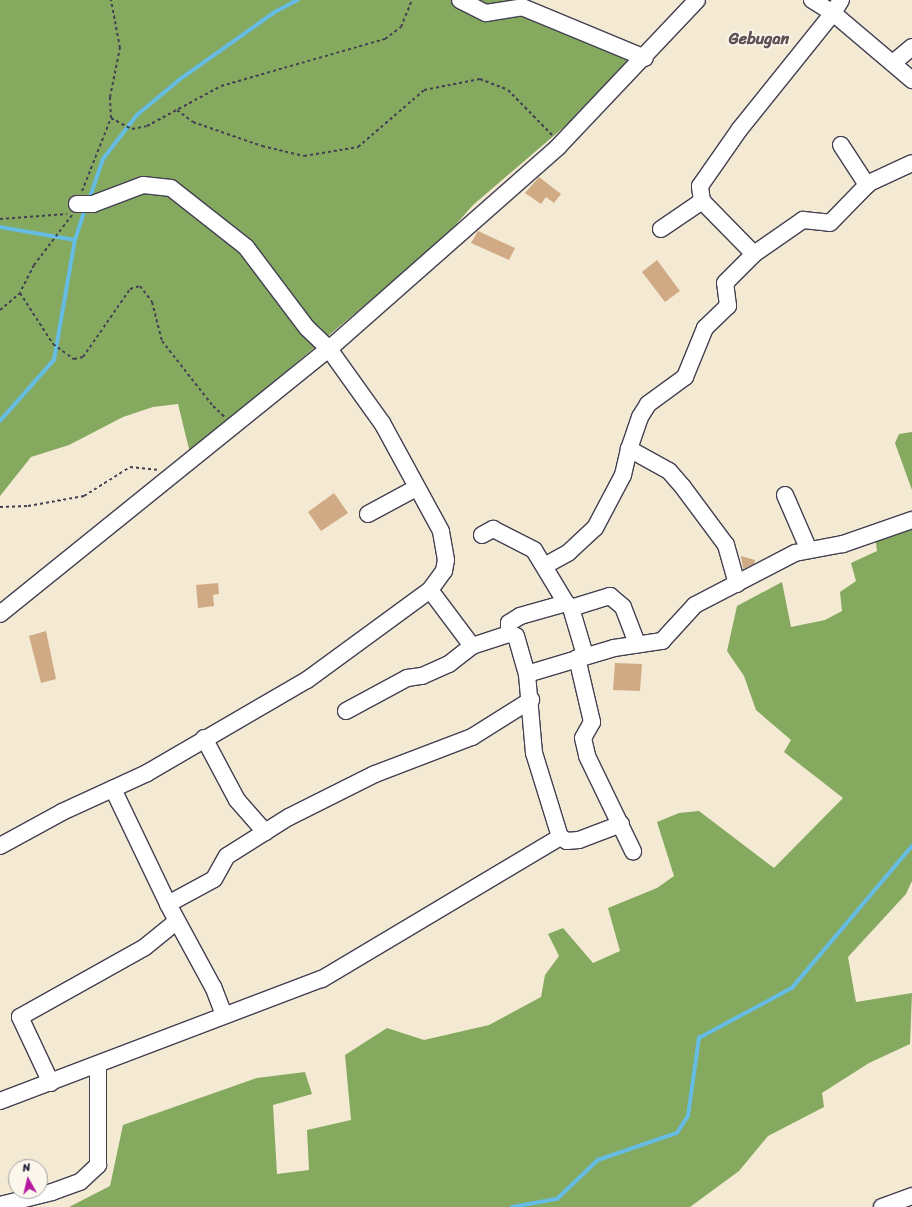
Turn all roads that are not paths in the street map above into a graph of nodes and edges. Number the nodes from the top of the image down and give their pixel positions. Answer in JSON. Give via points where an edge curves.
{"nodes":[{"id":1,"x":460,"y":0,"type":"edge"},
{"id":2,"x":697,"y":0,"type":"edge"},
{"id":3,"x":812,"y":0,"type":"edge"},
{"id":4,"x":837,"y":7,"type":"edge"},
{"id":5,"x":912,"y":47,"type":"edge"},
{"id":6,"x":645,"y":58,"type":"junction"},
{"id":7,"x":893,"y":63,"type":"junction"},
{"id":8,"x":912,"y":80,"type":"edge"},
{"id":9,"x":841,"y":145,"type":"dead end"},
{"id":10,"x":912,"y":164,"type":"edge"},
{"id":11,"x":867,"y":185,"type":"junction"},
{"id":12,"x":702,"y":201,"type":"junction"},
{"id":13,"x":81,"y":206,"type":"road end"},
{"id":14,"x":661,"y":229,"type":"dead end"},
{"id":15,"x":754,"y":254,"type":"junction"},
{"id":16,"x":329,"y":349,"type":"junction"},
{"id":17,"x":629,"y":449,"type":"junction"},
{"id":18,"x":416,"y":488,"type":"junction"},
{"id":19,"x":785,"y":495,"type":"dead end"},
{"id":20,"x":368,"y":514,"type":"dead end"},
{"id":21,"x":912,"y":520,"type":"edge"},
{"id":22,"x":482,"y":535,"type":"dead end"},
{"id":23,"x":808,"y":548,"type":"junction"},
{"id":24,"x":546,"y":565,"type":"junction"},
{"id":25,"x":737,"y":584,"type":"junction"},
{"id":26,"x":430,"y":590,"type":"junction"},
{"id":27,"x":568,"y":606,"type":"junction"},
{"id":28,"x":0,"y":614,"type":"edge"},
{"id":29,"x":509,"y":634,"type":"junction"},
{"id":30,"x":637,"y":644,"type":"junction"},
{"id":31,"x":472,"y":646,"type":"junction"},
{"id":32,"x":581,"y":657,"type":"junction"},
{"id":33,"x":527,"y":674,"type":"junction"},
{"id":34,"x":531,"y":700,"type":"junction"},
{"id":35,"x":346,"y":712,"type":"dead end"},
{"id":36,"x":204,"y":738,"type":"junction"},
{"id":37,"x":113,"y":789,"type":"junction"},
{"id":38,"x":621,"y":824,"type":"junction"},
{"id":39,"x":265,"y":832,"type":"junction"},
{"id":40,"x":560,"y":836,"type":"junction"},
{"id":41,"x":0,"y":846,"type":"edge"},
{"id":42,"x":632,"y":851,"type":"dead end"},
{"id":43,"x":168,"y":904,"type":"junction"},
{"id":44,"x":176,"y":922,"type":"junction"},
{"id":45,"x":224,"y":1015,"type":"junction"},
{"id":46,"x":98,"y":1066,"type":"junction"},
{"id":47,"x":51,"y":1083,"type":"junction"},
{"id":48,"x":0,"y":1101,"type":"edge"},
{"id":49,"x":912,"y":1196,"type":"edge"},
{"id":50,"x":0,"y":1205,"type":"edge"},
{"id":51,"x":882,"y":1207,"type":"edge"}],
"edges":[{"from":1,"to":6,"type":"street","via":[[486,13],[513,8],[531,10]]},
{"from":2,"to":6,"type":"street"},
{"from":3,"to":4,"type":"street"},
{"from":4,"to":7,"type":"street"},
{"from":4,"to":12,"type":"street","via":[[704,178],[699,195]]},
{"from":5,"to":7,"type":"street"},
{"from":6,"to":16,"type":"street","via":[[558,147]]},
{"from":7,"to":8,"type":"street"},
{"from":9,"to":11,"type":"street"},
{"from":10,"to":11,"type":"street"},
{"from":11,"to":15,"type":"street","via":[[838,218],[830,223],[803,220]]},
{"from":12,"to":14,"type":"street"},
{"from":12,"to":15,"type":"street"},
{"from":13,"to":16,"type":"street","via":[[143,185],[171,188],[246,246],[307,328]]},
{"from":15,"to":17,"type":"street","via":[[724,283],[728,306],[705,328],[685,377],[644,408]]},
{"from":16,"to":18,"type":"street","via":[[382,423]]},
{"from":16,"to":28,"type":"street"},
{"from":17,"to":24,"type":"street","via":[[623,475],[594,528],[570,552]]},
{"from":17,"to":25,"type":"street","via":[[669,471],[680,483],[726,545]]},
{"from":18,"to":20,"type":"street"},
{"from":18,"to":26,"type":"street","via":[[446,541],[444,571]]},
{"from":19,"to":23,"type":"street"},
{"from":21,"to":23,"type":"street","via":[[843,544]]},
{"from":22,"to":24,"type":"street","via":[[497,530],[534,550]]},
{"from":23,"to":25,"type":"street"},
{"from":24,"to":27,"type":"street"},
{"from":25,"to":30,"type":"street","via":[[691,608],[662,641]]},
{"from":26,"to":31,"type":"street"},
{"from":26,"to":36,"type":"street","via":[[327,667]]},
{"from":27,"to":29,"type":"street","via":[[520,616],[509,624]]},
{"from":27,"to":30,"type":"street","via":[[610,596],[616,598]]},
{"from":27,"to":32,"type":"street"},
{"from":29,"to":31,"type":"street"},
{"from":29,"to":33,"type":"street","via":[[516,636]]},
{"from":30,"to":32,"type":"street"},
{"from":31,"to":35,"type":"street","via":[[449,664],[422,676],[407,678]]},
{"from":32,"to":33,"type":"street"},
{"from":32,"to":38,"type":"street","via":[[592,722],[583,738],[586,750]]},
{"from":33,"to":34,"type":"street"},
{"from":34,"to":39,"type":"street","via":[[472,737],[375,774]]},
{"from":34,"to":40,"type":"street","via":[[534,753]]},
{"from":36,"to":37,"type":"street","via":[[166,763]]},
{"from":36,"to":39,"type":"street","via":[[237,800]]},
{"from":37,"to":41,"type":"street","via":[[62,812]]},
{"from":37,"to":43,"type":"street"},
{"from":38,"to":40,"type":"street","via":[[579,840],[567,841]]},
{"from":38,"to":42,"type":"street"},
{"from":39,"to":43,"type":"street","via":[[227,856],[214,879]]},
{"from":40,"to":45,"type":"street","via":[[426,914],[336,972]]},
{"from":43,"to":44,"type":"street"},
{"from":44,"to":45,"type":"street","via":[[213,987]]},
{"from":44,"to":47,"type":"street","via":[[145,946],[20,1017]]},
{"from":45,"to":46,"type":"street"},
{"from":46,"to":47,"type":"street"},
{"from":46,"to":50,"type":"street","via":[[98,1165],[73,1184]]},
{"from":47,"to":48,"type":"street"},
{"from":49,"to":51,"type":"street"}]}
